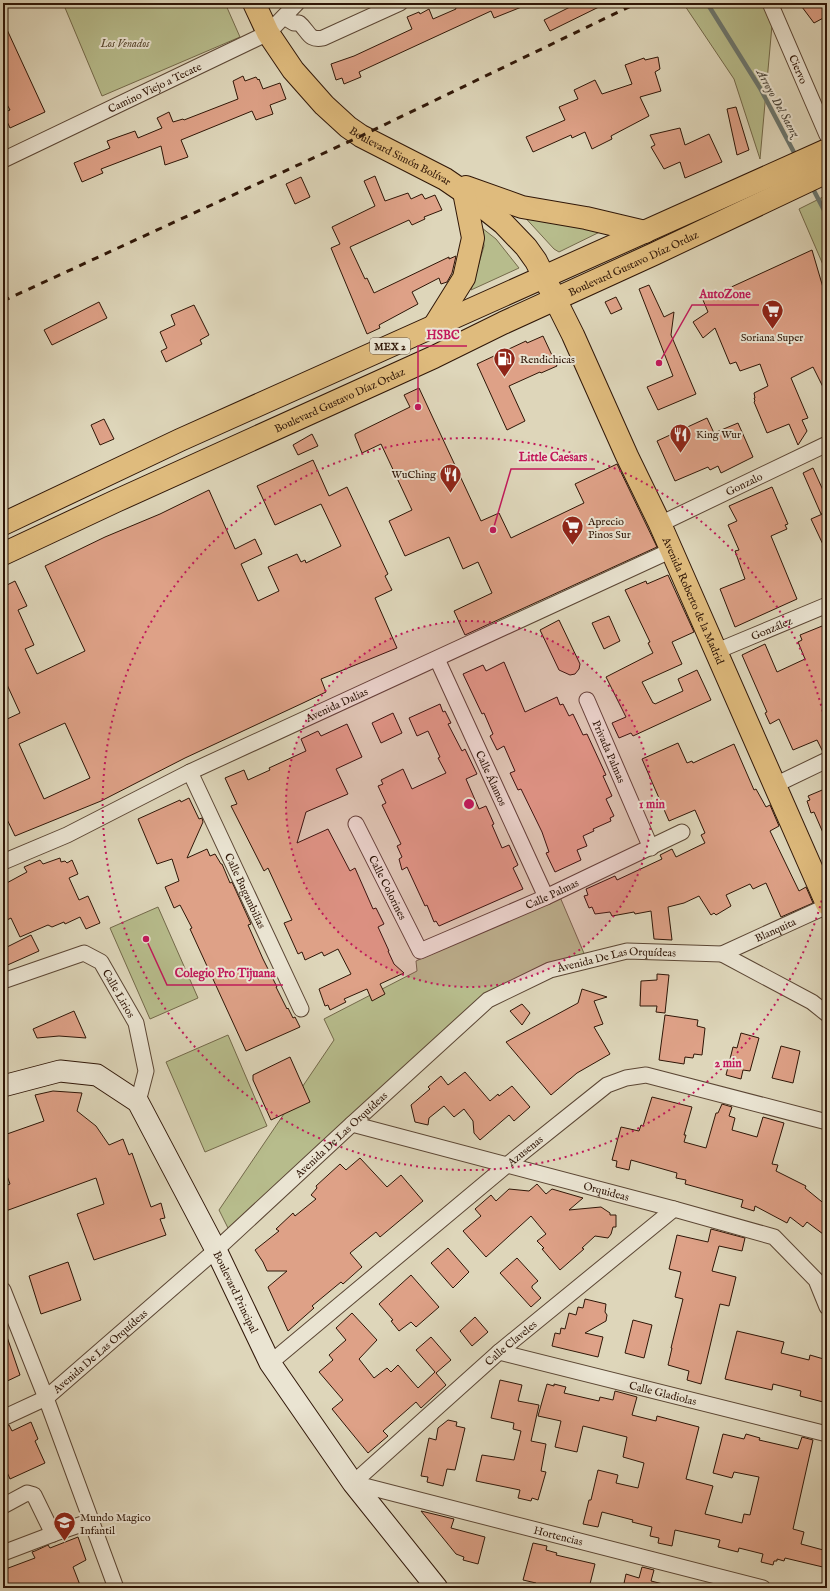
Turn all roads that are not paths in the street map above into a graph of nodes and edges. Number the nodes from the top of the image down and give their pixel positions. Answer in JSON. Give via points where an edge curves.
{"nodes":[{"id":1,"x":254,"y":3,"type":"edge"},
{"id":2,"x":297,"y":3,"type":"edge"},
{"id":3,"x":400,"y":3,"type":"edge"},
{"id":4,"x":770,"y":3,"type":"edge"},
{"id":5,"x":284,"y":17,"type":"junction"},
{"id":6,"x":268,"y":33,"type":"junction"},
{"id":7,"x":827,"y":135,"type":"edge"},
{"id":8,"x":3,"y":160,"type":"edge"},
{"id":9,"x":824,"y":162,"type":"edge"},
{"id":10,"x":445,"y":180,"type":"junction"},
{"id":11,"x":464,"y":192,"type":"junction"},
{"id":12,"x":645,"y":232,"type":"junction"},
{"id":13,"x":544,"y":277,"type":"junction"},
{"id":14,"x":556,"y":300,"type":"junction"},
{"id":15,"x":434,"y":326,"type":"junction"},
{"id":16,"x":827,"y":444,"type":"edge"},
{"id":17,"x":3,"y":524,"type":"edge"},
{"id":18,"x":660,"y":524,"type":"junction"},
{"id":19,"x":672,"y":550,"type":"junction"},
{"id":20,"x":3,"y":554,"type":"edge"},
{"id":21,"x":827,"y":606,"type":"edge"},
{"id":22,"x":717,"y":651,"type":"junction"},
{"id":23,"x":436,"y":659,"type":"junction"},
{"id":24,"x":587,"y":700,"type":"dead end"},
{"id":25,"x":827,"y":760,"type":"edge"},
{"id":26,"x":190,"y":772,"type":"junction"},
{"id":27,"x":775,"y":785,"type":"junction"},
{"id":28,"x":356,"y":824,"type":"dead end"},
{"id":29,"x":682,"y":832,"type":"dead end"},
{"id":30,"x":651,"y":848,"type":"junction"},
{"id":31,"x":3,"y":862,"type":"edge"},
{"id":32,"x":546,"y":897,"type":"junction"},
{"id":33,"x":827,"y":905,"type":"edge"},
{"id":34,"x":420,"y":951,"type":"joint"},
{"id":35,"x":722,"y":954,"type":"junction"},
{"id":36,"x":3,"y":980,"type":"edge"},
{"id":37,"x":301,"y":1009,"type":"dead end"},
{"id":38,"x":827,"y":1014,"type":"edge"},
{"id":39,"x":3,"y":1086,"type":"edge"},
{"id":40,"x":138,"y":1102,"type":"junction"},
{"id":41,"x":827,"y":1122,"type":"edge"},
{"id":42,"x":352,"y":1124,"type":"junction"},
{"id":43,"x":507,"y":1165,"type":"junction"},
{"id":44,"x":674,"y":1209,"type":"junction"},
{"id":45,"x":216,"y":1250,"type":"junction"},
{"id":46,"x":3,"y":1290,"type":"edge"},
{"id":47,"x":827,"y":1307,"type":"edge"},
{"id":48,"x":499,"y":1352,"type":"junction"},
{"id":49,"x":270,"y":1363,"type":"junction"},
{"id":50,"x":46,"y":1398,"type":"junction"},
{"id":51,"x":3,"y":1418,"type":"edge"},
{"id":52,"x":827,"y":1434,"type":"edge"},
{"id":53,"x":353,"y":1483,"type":"junction"},
{"id":54,"x":3,"y":1506,"type":"edge"},
{"id":55,"x":91,"y":1521,"type":"junction"},
{"id":56,"x":53,"y":1534,"type":"junction"},
{"id":57,"x":3,"y":1553,"type":"edge"},
{"id":58,"x":116,"y":1588,"type":"edge"},
{"id":59,"x":437,"y":1588,"type":"edge"},
{"id":60,"x":763,"y":1588,"type":"edge"}],
"edges":[{"from":1,"to":6,"type":"main road","name":"Boulevard Simón Bolívar"},
{"from":2,"to":5,"type":"street","name":"Camino Viejo a Tecate"},
{"from":3,"to":5,"type":"street","via":[[317,39],[311,37],[302,26]]},
{"from":4,"to":7,"type":"street","name":"Ciervo"},
{"from":5,"to":6,"type":"street","name":"Camino Viejo a Tecate"},
{"from":6,"to":8,"type":"street","name":"Camino Viejo a Tecate"},
{"from":6,"to":10,"type":"main road","name":"Boulevard Simón Bolívar","via":[[293,70],[348,127]]},
{"from":9,"to":12,"type":"main road","name":"Boulevard Gustavo Díaz Ordaz","number":"MEX 2","via":[[779,170]]},
{"from":9,"to":14,"type":"main road","name":"Boulevard Gustavo Díaz Ordaz","number":"MEX 2","via":[[775,198]]},
{"from":10,"to":11,"type":"main road","name":"Boulevard Simón Bolívar"},
{"from":10,"to":12,"type":"main road","via":[[522,207]]},
{"from":11,"to":13,"type":"main road","name":"Boulevard Simón Bolívar","via":[[516,235],[531,253]]},
{"from":11,"to":15,"type":"main road","via":[[472,244],[464,278]]},
{"from":12,"to":13,"type":"main road","name":"Boulevard Gustavo Díaz Ordaz","number":"MEX 2"},
{"from":13,"to":14,"type":"main road","name":"Boulevard Simón Bolívar"},
{"from":13,"to":15,"type":"main road","name":"Boulevard Gustavo Díaz Ordaz","number":"MEX 2"},
{"from":14,"to":18,"type":"main road","name":"Avenida Roberto de la Madrid"},
{"from":14,"to":20,"type":"main road","name":"Boulevard Gustavo Díaz Ordaz","number":"MEX 2","via":[[503,322],[434,357]]},
{"from":15,"to":17,"type":"main road","name":"Boulevard Gustavo Díaz Ordaz","number":"MEX 2","via":[[180,440]]},
{"from":16,"to":18,"type":"street","name":"Gonzalo"},
{"from":18,"to":19,"type":"main road","name":"Avenida Roberto de la Madrid"},
{"from":19,"to":22,"type":"main road","name":"Avenida Roberto de la Madrid"},
{"from":19,"to":23,"type":"street","name":"Avenida Dalias"},
{"from":21,"to":22,"type":"street","name":"González"},
{"from":22,"to":27,"type":"main road","name":"Avenida Roberto de la Madrid"},
{"from":23,"to":26,"type":"street","name":"Avenida Dalias"},
{"from":23,"to":32,"type":"street","name":"Calle Álamos"},
{"from":24,"to":30,"type":"street","name":"Privada Palmas"},
{"from":25,"to":27,"type":"street"},
{"from":26,"to":31,"type":"street","name":"Avenida Dalias","via":[[67,835]]},
{"from":26,"to":37,"type":"street","name":"Calle Bugambilias"},
{"from":27,"to":33,"type":"main road","name":"Avenida Roberto de la Madrid"},
{"from":28,"to":34,"type":"street","name":"Calle Colorines"},
{"from":29,"to":30,"type":"street","name":"Calle Palmas"},
{"from":30,"to":32,"type":"street","name":"Calle Palmas"},
{"from":32,"to":34,"type":"street","name":"Calle Palmas"},
{"from":33,"to":35,"type":"street","name":"Blanquita"},
{"from":35,"to":38,"type":"street","via":[[812,1002]]},
{"from":35,"to":42,"type":"street","name":"Avenida De Las Orquídeas","via":[[627,951],[550,970],[488,1000]]},
{"from":36,"to":40,"type":"street","name":"Calle Lirios","via":[[84,953],[101,962],[136,1023],[146,1071]]},
{"from":39,"to":40,"type":"street","name":"Boulevard Principal","via":[[60,1071],[98,1075]]},
{"from":40,"to":45,"type":"street","name":"Boulevard Principal"},
{"from":41,"to":43,"type":"street","name":"Azusenas","via":[[646,1075],[626,1078],[607,1085]]},
{"from":42,"to":43,"type":"street","name":"Orquideas"},
{"from":42,"to":45,"type":"street","name":"Avenida De Las Orquídeas"},
{"from":43,"to":44,"type":"street","name":"Orquideas"},
{"from":43,"to":49,"type":"street","name":"Azusenas"},
{"from":44,"to":47,"type":"street","name":"Orquideas","via":[[774,1237],[816,1280]]},
{"from":44,"to":48,"type":"street","name":"Calle Claveles"},
{"from":45,"to":49,"type":"street","name":"Boulevard Principal"},
{"from":45,"to":50,"type":"street","name":"Avenida De Las Orquídeas"},
{"from":46,"to":50,"type":"street"},
{"from":48,"to":52,"type":"street","name":"Calle Gladiolas"},
{"from":48,"to":53,"type":"street","name":"Calle Claveles"},
{"from":49,"to":53,"type":"street","name":"Boulevard Principal"},
{"from":50,"to":51,"type":"street","name":"Avenida De Las Orquídeas"},
{"from":50,"to":55,"type":"street"},
{"from":53,"to":59,"type":"street","name":"Boulevard Principal"},
{"from":53,"to":60,"type":"street","name":"Hortencias"},
{"from":54,"to":56,"type":"street","via":[[31,1493]]},
{"from":55,"to":56,"type":"street"},
{"from":55,"to":58,"type":"street"},
{"from":56,"to":57,"type":"street"}]}
